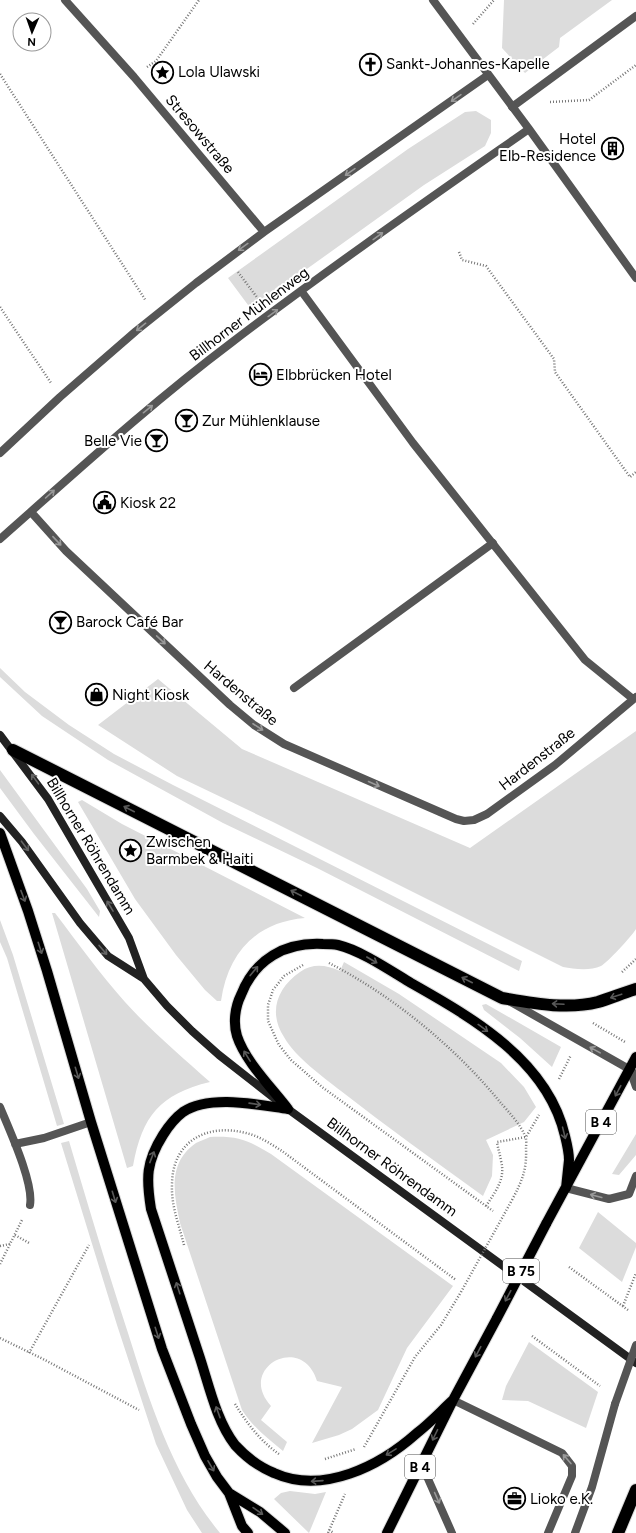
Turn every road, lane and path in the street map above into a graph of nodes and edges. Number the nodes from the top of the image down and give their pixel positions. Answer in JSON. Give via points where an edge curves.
{"nodes":[{"id":1,"x":65,"y":0,"type":"edge"},
{"id":2,"x":199,"y":0,"type":"edge"},
{"id":3,"x":433,"y":0,"type":"edge"},
{"id":4,"x":494,"y":0,"type":"edge"},
{"id":5,"x":636,"y":16,"type":"edge"},
{"id":6,"x":460,"y":38,"type":"junction"},
{"id":7,"x":636,"y":65,"type":"edge"},
{"id":8,"x":0,"y":74,"type":"edge"},
{"id":9,"x":488,"y":75,"type":"junction"},
{"id":10,"x":134,"y":77,"type":"junction"},
{"id":11,"x":537,"y":88,"type":"junction"},
{"id":12,"x":512,"y":107,"type":"junction"},
{"id":13,"x":529,"y":129,"type":"junction"},
{"id":14,"x":264,"y":232,"type":"junction"},
{"id":15,"x":459,"y":252,"type":"dead end"},
{"id":16,"x":228,"y":258,"type":"junction"},
{"id":17,"x":636,"y":278,"type":"edge"},
{"id":18,"x":302,"y":292,"type":"junction"},
{"id":19,"x":0,"y":307,"type":"edge"},
{"id":20,"x":270,"y":315,"type":"junction"},
{"id":21,"x":156,"y":316,"type":"junction"},
{"id":22,"x":60,"y":397,"type":"junction"},
{"id":23,"x":0,"y":453,"type":"edge"},
{"id":24,"x":636,"y":472,"type":"edge"},
{"id":25,"x":31,"y":512,"type":"junction"},
{"id":26,"x":0,"y":539,"type":"edge"},
{"id":27,"x":493,"y":543,"type":"junction"},
{"id":28,"x":294,"y":688,"type":"dead end"},
{"id":29,"x":634,"y":698,"type":"edge"},
{"id":30,"x":0,"y":734,"type":"edge"},
{"id":31,"x":13,"y":750,"type":"junction"},
{"id":32,"x":0,"y":816,"type":"edge"},
{"id":33,"x":0,"y":833,"type":"edge"},
{"id":34,"x":326,"y":961,"type":"dead end"},
{"id":35,"x":304,"y":965,"type":"dead end"},
{"id":36,"x":144,"y":979,"type":"junction"},
{"id":37,"x":636,"y":989,"type":"edge"},
{"id":38,"x":502,"y":998,"type":"junction"},
{"id":39,"x":596,"y":1002,"type":"junction"},
{"id":40,"x":578,"y":1041,"type":"junction"},
{"id":41,"x":629,"y":1044,"type":"dead end"},
{"id":42,"x":636,"y":1057,"type":"edge"},
{"id":43,"x":633,"y":1072,"type":"edge"},
{"id":44,"x":636,"y":1087,"type":"edge"},
{"id":45,"x":550,"y":1098,"type":"junction"},
{"id":46,"x":0,"y":1107,"type":"edge"},
{"id":47,"x":288,"y":1109,"type":"junction"},
{"id":48,"x":91,"y":1122,"type":"junction"},
{"id":49,"x":526,"y":1137,"type":"junction"},
{"id":50,"x":15,"y":1144,"type":"junction"},
{"id":51,"x":636,"y":1176,"type":"edge"},
{"id":52,"x":566,"y":1188,"type":"junction"},
{"id":53,"x":30,"y":1205,"type":"joint"},
{"id":54,"x":486,"y":1206,"type":"junction"},
{"id":55,"x":493,"y":1211,"type":"dead end"},
{"id":56,"x":546,"y":1224,"type":"joint"},
{"id":57,"x":15,"y":1235,"type":"junction"},
{"id":58,"x":29,"y":1243,"type":"dead end"},
{"id":59,"x":10,"y":1244,"type":"junction"},
{"id":60,"x":89,"y":1245,"type":"dead end"},
{"id":61,"x":0,"y":1246,"type":"edge"},
{"id":62,"x":186,"y":1251,"type":"dead end"},
{"id":63,"x":0,"y":1264,"type":"edge"},
{"id":64,"x":569,"y":1267,"type":"dead end"},
{"id":65,"x":636,"y":1273,"type":"edge"},
{"id":66,"x":456,"y":1280,"type":"dead end"},
{"id":67,"x":623,"y":1306,"type":"junction"},
{"id":68,"x":628,"y":1310,"type":"dead end"},
{"id":69,"x":497,"y":1318,"type":"joint"},
{"id":70,"x":532,"y":1336,"type":"dead end"},
{"id":71,"x":0,"y":1338,"type":"edge"},
{"id":72,"x":636,"y":1345,"type":"edge"},
{"id":73,"x":30,"y":1353,"type":"junction"},
{"id":74,"x":636,"y":1363,"type":"edge"},
{"id":75,"x":600,"y":1386,"type":"dead end"},
{"id":76,"x":233,"y":1397,"type":"dead end"},
{"id":77,"x":453,"y":1400,"type":"junction"},
{"id":78,"x":139,"y":1410,"type":"dead end"},
{"id":79,"x":364,"y":1447,"type":"junction"},
{"id":80,"x":361,"y":1454,"type":"dead end"},
{"id":81,"x":285,"y":1457,"type":"dead end"},
{"id":82,"x":321,"y":1460,"type":"dead end"},
{"id":83,"x":421,"y":1463,"type":"junction"},
{"id":84,"x":636,"y":1490,"type":"edge"},
{"id":85,"x":229,"y":1493,"type":"junction"},
{"id":86,"x":345,"y":1493,"type":"dead end"},
{"id":87,"x":328,"y":1532,"type":"edge"},
{"id":88,"x":248,"y":1533,"type":"edge"},
{"id":89,"x":285,"y":1533,"type":"edge"},
{"id":90,"x":334,"y":1533,"type":"edge"},
{"id":91,"x":387,"y":1533,"type":"edge"},
{"id":92,"x":452,"y":1533,"type":"edge"},
{"id":93,"x":548,"y":1533,"type":"edge"},
{"id":94,"x":575,"y":1533,"type":"edge"},
{"id":95,"x":618,"y":1533,"type":"edge"}],
"edges":[{"from":1,"to":10,"type":"street","name":"Stresowstraße"},
{"from":2,"to":10,"type":"path","via":[[156,61]]},
{"from":3,"to":6,"type":"street"},
{"from":4,"to":6,"type":"path"},
{"from":5,"to":11,"type":"street"},
{"from":6,"to":9,"type":"street"},
{"from":7,"to":11,"type":"path","via":[[589,100],[548,103]]},
{"from":8,"to":21,"type":"path"},
{"from":9,"to":12,"type":"street"},
{"from":9,"to":14,"type":"street","one_way":true},
{"from":10,"to":14,"type":"street","name":"Stresowstraße"},
{"from":11,"to":12,"type":"street"},
{"from":12,"to":13,"type":"street"},
{"from":13,"to":17,"type":"street"},
{"from":18,"to":13,"type":"street","name":"Billhorner Mühlenweg","one_way":true},
{"from":14,"to":16,"type":"street","one_way":true},
{"from":15,"to":24,"type":"path","via":[[462,260],[486,266],[554,359],[555,372],[630,477]]},
{"from":16,"to":20,"type":"path"},
{"from":16,"to":21,"type":"street"},
{"from":20,"to":18,"type":"street","name":"Billhorner Mühlenweg","one_way":true},
{"from":18,"to":27,"type":"street","name":"Hardenstraße","via":[[413,443]]},
{"from":19,"to":22,"type":"path"},
{"from":25,"to":20,"type":"street","name":"Billhorner Mühlenweg","one_way":true,"via":[[130,424]]},
{"from":21,"to":22,"type":"street","one_way":true},
{"from":22,"to":23,"type":"street"},
{"from":25,"to":26,"type":"street","name":"Billhorner Mühlenweg"},
{"from":25,"to":29,"type":"street","name":"Hardenstraße","one_way":true,"via":[[66,551],[254,725],[284,744],[456,819],[474,820],[487,814],[555,766]]},
{"from":27,"to":28,"type":"street"},
{"from":27,"to":29,"type":"street","name":"Hardenstraße","via":[[585,660]]},
{"from":30,"to":31,"type":"street","name":"Billhorner Röhrendamm"},
{"from":36,"to":31,"type":"street","name":"Billhorner Röhrendamm","one_way":true,"via":[[130,938],[48,799]]},
{"from":38,"to":31,"type":"highway","one_way":true},
{"from":32,"to":36,"type":"street","name":"Billhorner Röhrendamm","one_way":true,"via":[[22,842],[80,923],[108,956]]},
{"from":33,"to":48,"type":"main road","one_way":true,"via":[[47,971]]},
{"from":34,"to":49,"type":"path","via":[[392,1000],[445,1045],[486,1084]]},
{"from":35,"to":54,"type":"path","via":[[284,976],[273,990],[268,1004],[268,1021],[279,1045],[291,1060],[322,1087]]},
{"from":36,"to":47,"type":"street","name":"Billhorner Röhrendamm","via":[[192,1031]]},
{"from":37,"to":39,"type":"highway","one_way":true},
{"from":39,"to":38,"type":"highway","one_way":true,"via":[[566,1005]]},
{"from":38,"to":40,"type":"street"},
{"from":39,"to":41,"type":"path","via":[[588,1020]]},
{"from":43,"to":40,"type":"street","one_way":true},
{"from":40,"to":45,"type":"path"},
{"from":42,"to":43,"type":"main road","number":"B 4"},
{"from":43,"to":44,"type":"street"},
{"from":43,"to":52,"type":"main road","number":"B 4","one_way":true},
{"from":47,"to":45,"type":"main road","one_way":true,"via":[[251,1062],[240,1043],[235,1022],[236,1006],[246,982],[256,968],[273,954],[292,947],[313,944],[338,945],[364,956],[453,1007],[487,1030],[520,1058],[540,1081]]},
{"from":45,"to":49,"type":"path"},
{"from":45,"to":52,"type":"main road","one_way":true,"via":[[567,1143],[569,1159]]},
{"from":46,"to":50,"type":"street"},
{"from":47,"to":74,"type":"street","name":"Billhorner Röhrendamm"},
{"from":77,"to":47,"type":"main road","one_way":true,"via":[[417,1434],[387,1455],[354,1471],[324,1480],[292,1480],[265,1470],[244,1454],[227,1432],[213,1398],[152,1209],[148,1176],[150,1160],[170,1125],[182,1113],[194,1107],[233,1101]]},
{"from":48,"to":50,"type":"street","via":[[44,1138]]},
{"from":48,"to":85,"type":"main road","one_way":true,"via":[[162,1349],[205,1456]]},
{"from":49,"to":54,"type":"path","via":[[497,1142],[502,1165],[501,1179]]},
{"from":49,"to":79,"type":"path","bridge":true,"via":[[527,1159],[523,1178],[512,1200],[461,1292],[441,1325],[415,1357]]},
{"from":50,"to":53,"type":"street","via":[[29,1186]]},
{"from":51,"to":52,"type":"street","one_way":true,"via":[[629,1194],[609,1199]]},
{"from":52,"to":56,"type":"main road","number":"B 4"},
{"from":53,"to":57,"type":"path"},
{"from":54,"to":55,"type":"path"},
{"from":56,"to":69,"type":"main road","number":"B 75","one_way":true,"bridge":true},
{"from":57,"to":58,"type":"path"},
{"from":57,"to":59,"type":"path"},
{"from":59,"to":61,"type":"path"},
{"from":59,"to":63,"type":"path"},
{"from":60,"to":73,"type":"path"},
{"from":62,"to":66,"type":"path","via":[[172,1198],[172,1177],[178,1158],[190,1141],[201,1134],[232,1131],[247,1133],[264,1140]]},
{"from":64,"to":67,"type":"path"},
{"from":65,"to":67,"type":"path"},
{"from":67,"to":68,"type":"path"},
{"from":69,"to":77,"type":"main road","number":"B 4","one_way":true},
{"from":70,"to":75,"type":"path"},
{"from":71,"to":73,"type":"path"},
{"from":72,"to":94,"type":"street","bridge":true},
{"from":73,"to":78,"type":"path"},
{"from":76,"to":81,"type":"path","via":[[242,1416],[258,1435]]},
{"from":77,"to":83,"type":"main road","number":"B 4","one_way":true},
{"from":93,"to":77,"type":"street","one_way":true,"via":[[572,1476],[572,1466],[562,1453]]},
{"from":79,"to":80,"type":"path"},
{"from":79,"to":82,"type":"path"},
{"from":83,"to":91,"type":"main road","number":"B 4"},
{"from":83,"to":92,"type":"street","one_way":true},
{"from":84,"to":95,"type":"highway"},
{"from":85,"to":88,"type":"main road","via":[[242,1526]]},
{"from":85,"to":89,"type":"main road","one_way":true,"via":[[260,1512]]},
{"from":86,"to":87,"type":"path"},
{"from":87,"to":90,"type":"path"}]}
